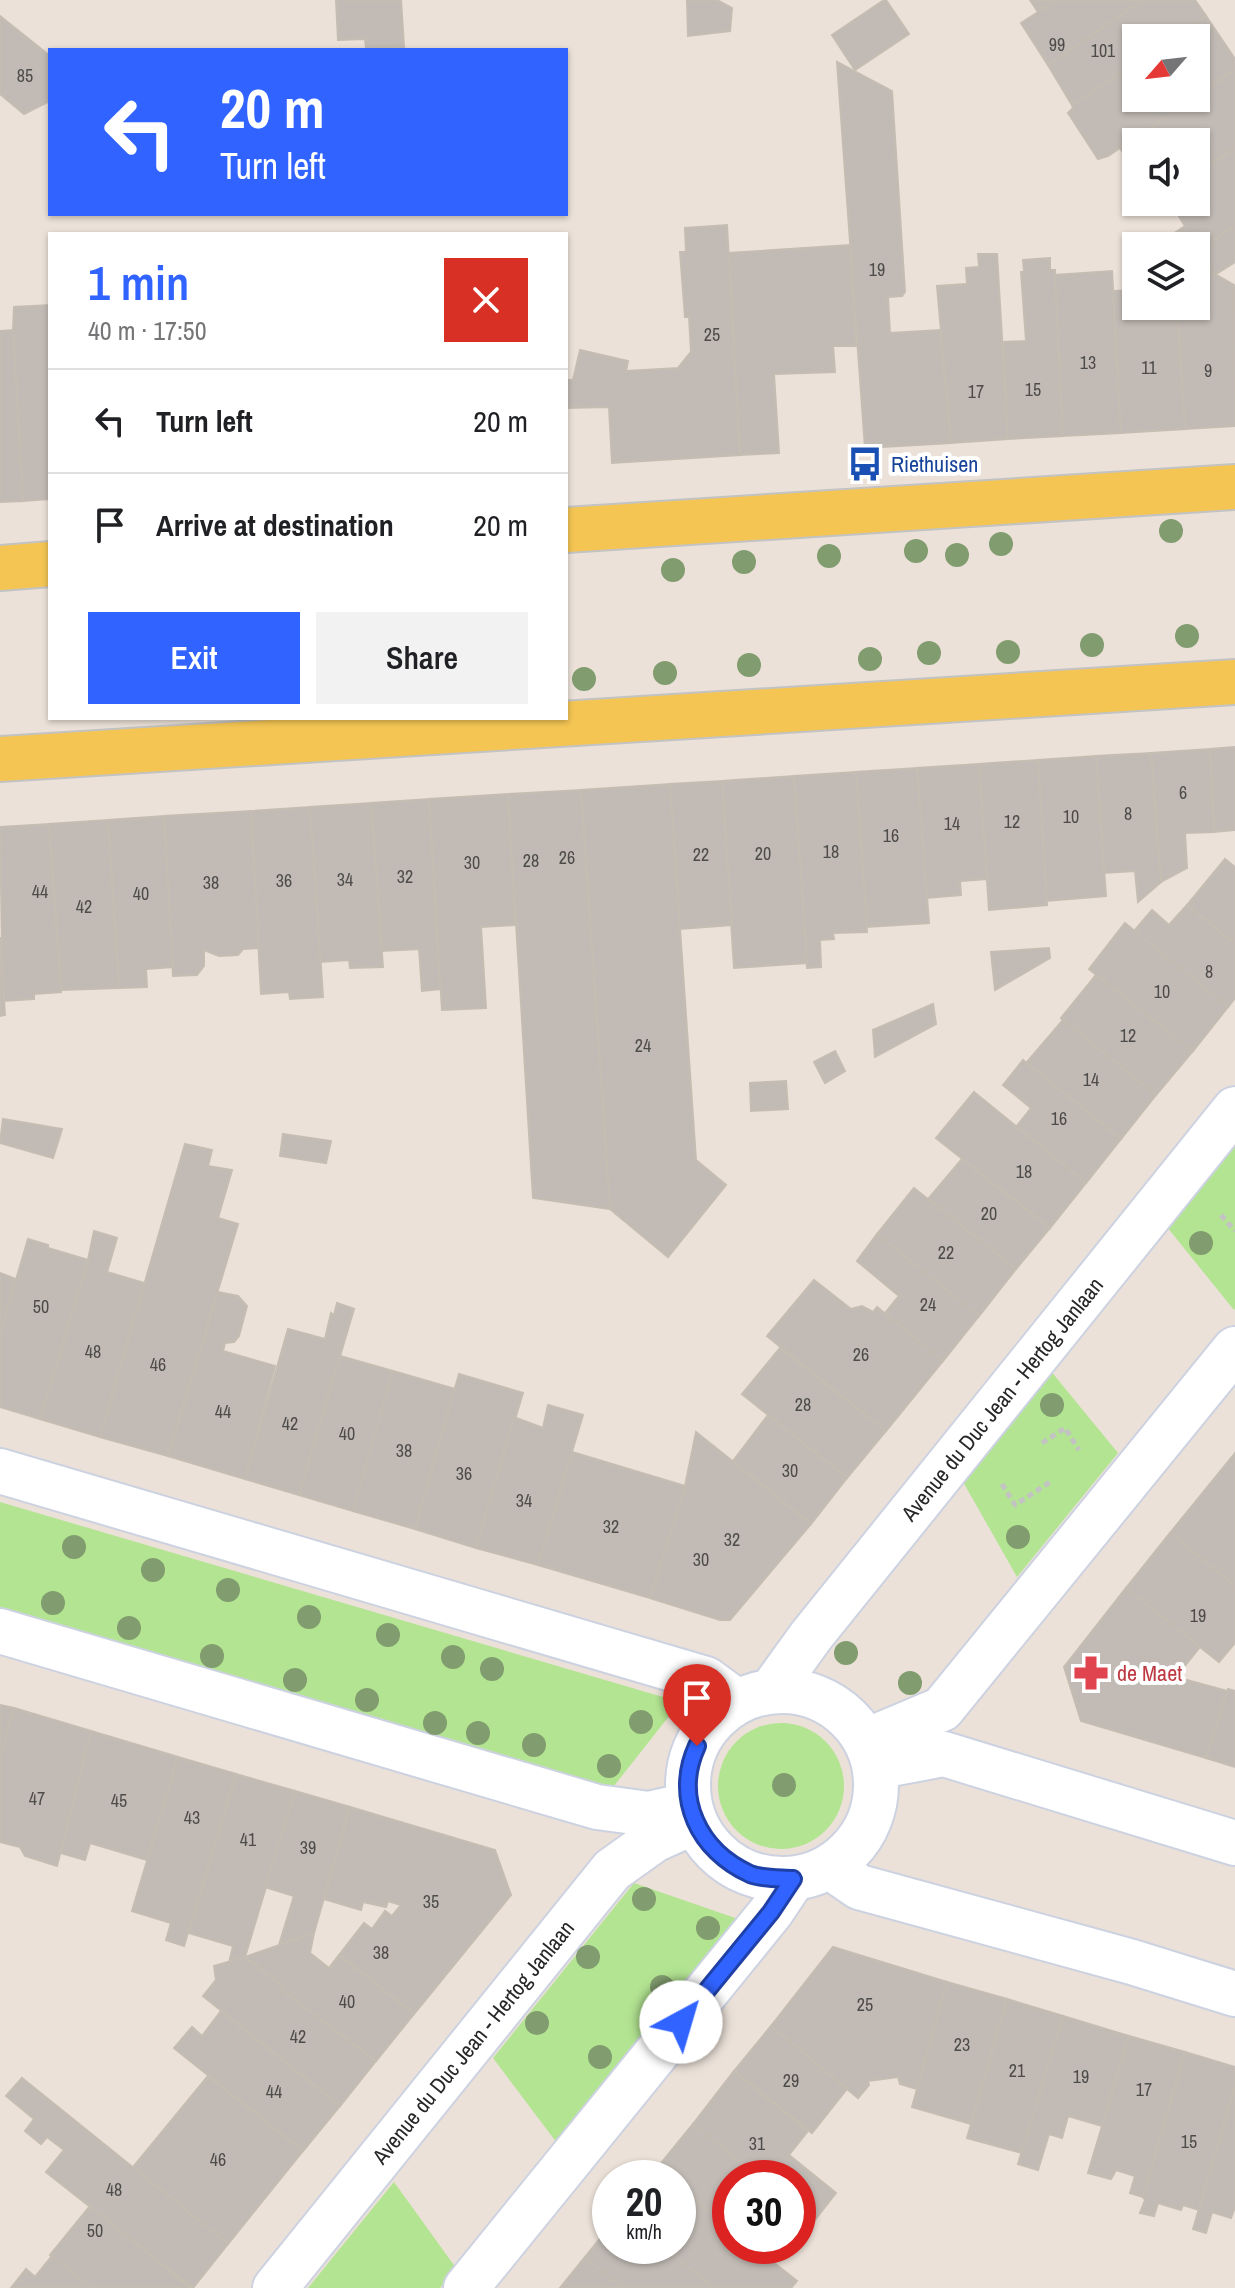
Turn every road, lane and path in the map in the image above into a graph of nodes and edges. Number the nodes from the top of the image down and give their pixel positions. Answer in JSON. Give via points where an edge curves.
{"nodes":[{"id":1,"x":1235,"y":487,"type":"edge"},
{"id":2,"x":568,"y":530,"type":"edge"},
{"id":3,"x":48,"y":564,"type":"edge"},
{"id":4,"x":0,"y":568,"type":"edge"},
{"id":5,"x":1235,"y":682,"type":"edge"},
{"id":6,"x":0,"y":759,"type":"edge"},
{"id":7,"x":1235,"y":1109,"type":"edge"},
{"id":8,"x":1214,"y":1206,"type":"dead end"},
{"id":9,"x":1235,"y":1231,"type":"edge"},
{"id":10,"x":1235,"y":1349,"type":"edge"},
{"id":11,"x":1030,"y":1451,"type":"dead end"},
{"id":12,"x":957,"y":1454,"type":"junction"},
{"id":13,"x":1086,"y":1460,"type":"junction"},
{"id":14,"x":0,"y":1471,"type":"edge"},
{"id":15,"x":1126,"y":1484,"type":"junction"},
{"id":16,"x":0,"y":1631,"type":"edge"},
{"id":17,"x":754,"y":1696,"type":"junction"},
{"id":18,"x":871,"y":1754,"type":"junction"},
{"id":19,"x":692,"y":1814,"type":"junction"},
{"id":20,"x":1235,"y":1843,"type":"edge"},
{"id":21,"x":812,"y":1873,"type":"junction"},
{"id":22,"x":1235,"y":1994,"type":"edge"},
{"id":23,"x":275,"y":2288,"type":"edge"},
{"id":24,"x":466,"y":2288,"type":"edge"}],
"edges":[{"from":1,"to":2,"type":"main road"},
{"from":3,"to":4,"type":"main road"},
{"from":5,"to":6,"type":"main road"},
{"from":7,"to":12,"type":"street","name":"Avenue du Duc Jean - Hertog Janlaan"},
{"from":8,"to":9,"type":"path"},
{"from":10,"to":15,"type":"street"},
{"from":11,"to":13,"type":"path","via":[[1065,1428]]},
{"from":12,"to":13,"type":"path","via":[[982,1482],[996,1473],[1015,1505]]},
{"from":12,"to":17,"type":"street","name":"Avenue du Duc Jean - Hertog Janlaan","via":[[811,1636]]},
{"from":13,"to":15,"type":"path","via":[[1094,1454]]},
{"from":14,"to":17,"type":"street"},
{"from":15,"to":18,"type":"street","via":[[942,1709]]},
{"from":16,"to":19,"type":"street","via":[[597,1807]]},
{"from":17,"to":18,"type":"street","via":[[809,1694],[842,1711]]},
{"from":17,"to":19,"type":"street","via":[[706,1728],[689,1764]]},
{"from":18,"to":20,"type":"street","via":[[944,1754]]},
{"from":18,"to":21,"type":"street","via":[[874,1806],[858,1841]]},
{"from":19,"to":21,"type":"street","via":[[718,1855],[753,1875]]},
{"from":19,"to":23,"type":"street","name":"Avenue du Duc Jean - Hertog Janlaan","via":[[612,1870]]},
{"from":21,"to":22,"type":"street"},
{"from":21,"to":24,"type":"street","via":[[771,1912]]}]}
